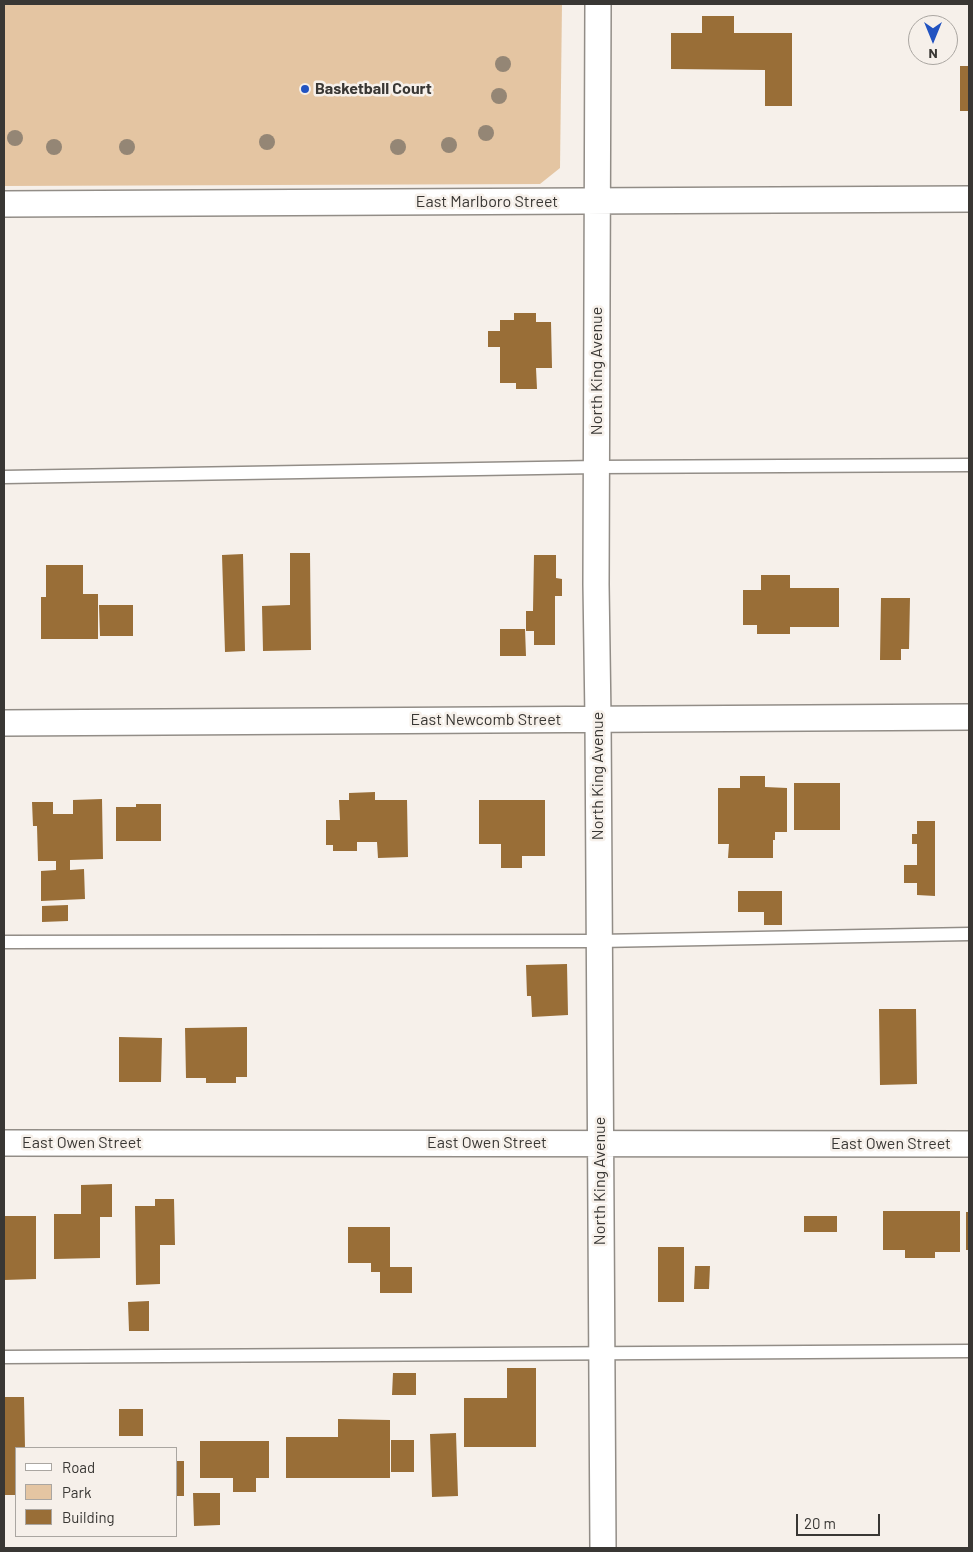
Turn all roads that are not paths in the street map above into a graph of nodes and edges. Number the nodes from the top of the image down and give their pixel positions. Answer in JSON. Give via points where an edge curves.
{"nodes":[{"id":1,"x":598,"y":4,"type":"edge"},
{"id":2,"x":969,"y":198,"type":"edge"},
{"id":3,"x":598,"y":201,"type":"junction"},
{"id":4,"x":4,"y":204,"type":"edge"},
{"id":5,"x":969,"y":465,"type":"edge"},
{"id":6,"x":597,"y":467,"type":"junction"},
{"id":7,"x":4,"y":477,"type":"edge"},
{"id":8,"x":969,"y":717,"type":"edge"},
{"id":9,"x":598,"y":719,"type":"junction"},
{"id":10,"x":4,"y":723,"type":"edge"},
{"id":11,"x":969,"y":934,"type":"edge"},
{"id":12,"x":599,"y":941,"type":"junction"},
{"id":13,"x":4,"y":942,"type":"edge"},
{"id":14,"x":4,"y":1143,"type":"edge"},
{"id":15,"x":600,"y":1143,"type":"junction"},
{"id":16,"x":969,"y":1144,"type":"edge"},
{"id":17,"x":969,"y":1351,"type":"edge"},
{"id":18,"x":602,"y":1353,"type":"junction"},
{"id":19,"x":4,"y":1358,"type":"edge"},
{"id":20,"x":604,"y":1548,"type":"edge"}],
"edges":[{"from":1,"to":3,"type":"street","name":"North King Avenue"},
{"from":2,"to":3,"type":"street","name":"East Marlboro Street"},
{"from":3,"to":4,"type":"street","name":"East Marlboro Street"},
{"from":3,"to":6,"type":"street","name":"North King Avenue"},
{"from":5,"to":6,"type":"lane"},
{"from":6,"to":7,"type":"lane"},
{"from":6,"to":9,"type":"street","name":"North King Avenue"},
{"from":8,"to":9,"type":"street","name":"East Newcomb Street"},
{"from":9,"to":10,"type":"street","name":"East Newcomb Street"},
{"from":9,"to":12,"type":"street","name":"North King Avenue"},
{"from":11,"to":12,"type":"lane"},
{"from":12,"to":13,"type":"lane"},
{"from":12,"to":15,"type":"street","name":"North King Avenue"},
{"from":14,"to":15,"type":"street","name":"East Owen Street"},
{"from":15,"to":16,"type":"street","name":"East Owen Street"},
{"from":15,"to":18,"type":"street","name":"North King Avenue"},
{"from":17,"to":18,"type":"lane"},
{"from":18,"to":19,"type":"lane"},
{"from":18,"to":20,"type":"street","name":"North King Avenue"}]}
